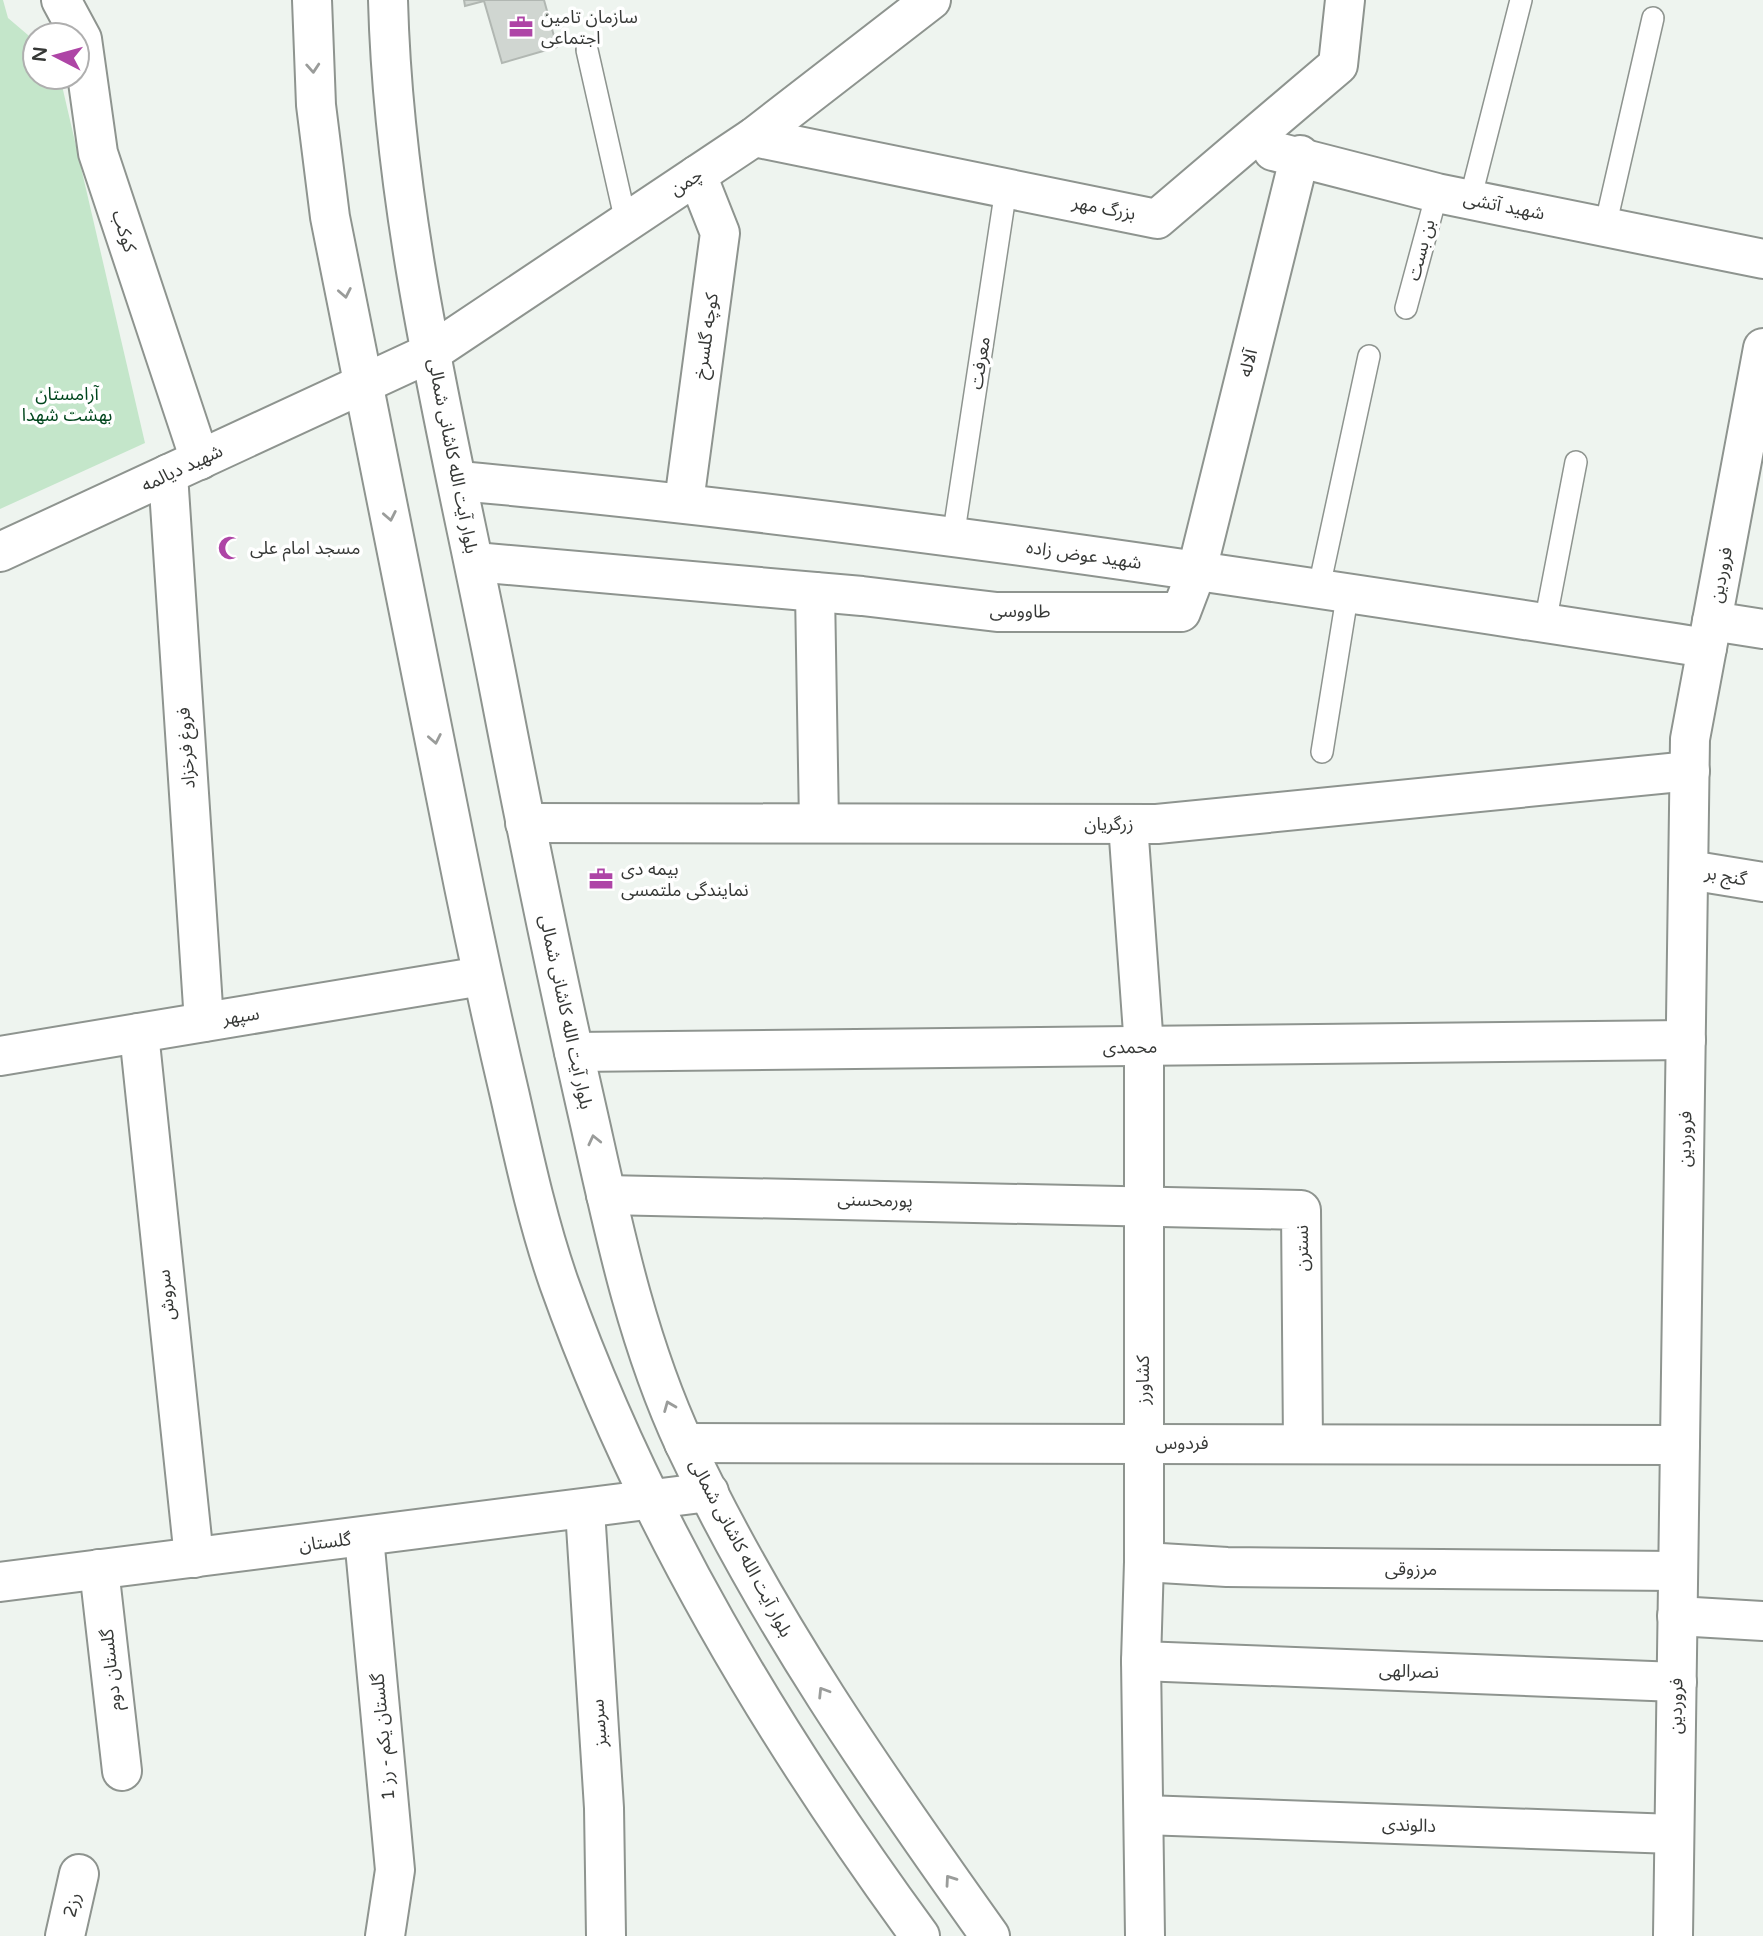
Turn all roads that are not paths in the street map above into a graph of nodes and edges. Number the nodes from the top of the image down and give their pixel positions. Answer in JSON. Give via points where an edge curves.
{"nodes":[{"id":1,"x":61,"y":0,"type":"edge"},
{"id":2,"x":312,"y":0,"type":"edge"},
{"id":3,"x":387,"y":0,"type":"edge"},
{"id":4,"x":931,"y":0,"type":"edge"},
{"id":5,"x":1345,"y":0,"type":"edge"},
{"id":6,"x":1521,"y":0,"type":"edge"},
{"id":7,"x":1653,"y":18,"type":"dead end"},
{"id":8,"x":587,"y":50,"type":"dead end"},
{"id":9,"x":754,"y":137,"type":"junction"},
{"id":10,"x":1246,"y":146,"type":"junction"},
{"id":11,"x":1300,"y":155,"type":"junction"},
{"id":12,"x":697,"y":175,"type":"junction"},
{"id":13,"x":1006,"y":189,"type":"junction"},
{"id":14,"x":1454,"y":196,"type":"junction"},
{"id":15,"x":626,"y":222,"type":"junction"},
{"id":16,"x":1605,"y":227,"type":"junction"},
{"id":17,"x":1763,"y":259,"type":"edge"},
{"id":18,"x":1406,"y":308,"type":"dead end"},
{"id":19,"x":1763,"y":348,"type":"edge"},
{"id":20,"x":432,"y":352,"type":"junction"},
{"id":21,"x":1369,"y":356,"type":"dead end"},
{"id":22,"x":363,"y":384,"type":"junction"},
{"id":23,"x":1576,"y":462,"type":"dead end"},
{"id":24,"x":184,"y":467,"type":"junction"},
{"id":25,"x":459,"y":481,"type":"junction"},
{"id":26,"x":684,"y":502,"type":"junction"},
{"id":27,"x":953,"y":538,"type":"junction"},
{"id":28,"x":0,"y":552,"type":"edge"},
{"id":29,"x":475,"y":562,"type":"junction"},
{"id":30,"x":1197,"y":570,"type":"junction"},
{"id":31,"x":1334,"y":589,"type":"junction"},
{"id":32,"x":815,"y":592,"type":"junction"},
{"id":33,"x":1545,"y":623,"type":"junction"},
{"id":34,"x":1763,"y":629,"type":"edge"},
{"id":35,"x":1710,"y":634,"type":"junction"},
{"id":36,"x":1322,"y":752,"type":"dead end"},
{"id":37,"x":1690,"y":771,"type":"junction"},
{"id":38,"x":525,"y":823,"type":"junction"},
{"id":39,"x":819,"y":823,"type":"junction"},
{"id":40,"x":1128,"y":824,"type":"junction"},
{"id":41,"x":1689,"y":870,"type":"junction"},
{"id":42,"x":1763,"y":882,"type":"edge"},
{"id":43,"x":482,"y":976,"type":"junction"},
{"id":44,"x":204,"y":1022,"type":"junction"},
{"id":45,"x":139,"y":1033,"type":"junction"},
{"id":46,"x":1686,"y":1040,"type":"junction"},
{"id":47,"x":1143,"y":1047,"type":"junction"},
{"id":48,"x":574,"y":1052,"type":"junction"},
{"id":49,"x":0,"y":1056,"type":"edge"},
{"id":50,"x":606,"y":1195,"type":"junction"},
{"id":51,"x":1145,"y":1205,"type":"junction"},
{"id":52,"x":684,"y":1443,"type":"junction"},
{"id":53,"x":1143,"y":1443,"type":"junction"},
{"id":54,"x":1303,"y":1444,"type":"junction"},
{"id":55,"x":1680,"y":1446,"type":"junction"},
{"id":56,"x":709,"y":1492,"type":"junction"},
{"id":57,"x":651,"y":1501,"type":"junction"},
{"id":58,"x":585,"y":1510,"type":"junction"},
{"id":59,"x":364,"y":1537,"type":"junction"},
{"id":60,"x":194,"y":1558,"type":"junction"},
{"id":61,"x":1144,"y":1562,"type":"junction"},
{"id":62,"x":99,"y":1569,"type":"junction"},
{"id":63,"x":1678,"y":1571,"type":"junction"},
{"id":64,"x":0,"y":1582,"type":"edge"},
{"id":65,"x":1677,"y":1616,"type":"junction"},
{"id":66,"x":1763,"y":1621,"type":"edge"},
{"id":67,"x":1141,"y":1661,"type":"junction"},
{"id":68,"x":1676,"y":1682,"type":"junction"},
{"id":69,"x":122,"y":1771,"type":"dead end"},
{"id":70,"x":1144,"y":1815,"type":"junction"},
{"id":71,"x":1674,"y":1834,"type":"junction"},
{"id":72,"x":79,"y":1874,"type":"dead end"},
{"id":73,"x":65,"y":1936,"type":"edge"},
{"id":74,"x":386,"y":1936,"type":"edge"},
{"id":75,"x":606,"y":1936,"type":"edge"},
{"id":76,"x":920,"y":1936,"type":"edge"},
{"id":77,"x":990,"y":1936,"type":"edge"},
{"id":78,"x":1145,"y":1936,"type":"edge"},
{"id":79,"x":1673,"y":1936,"type":"edge"}],
"edges":[{"from":1,"to":24,"type":"street","name":"کوکب","via":[[82,39],[98,153]]},
{"from":2,"to":22,"type":"street","one_way":true,"via":[[316,105],[328,205]]},
{"from":3,"to":20,"type":"street","name":"بلوار آیت الله کاشانی شمالی","via":[[390,85],[403,192]]},
{"from":4,"to":9,"type":"street","name":"چمن"},
{"from":5,"to":10,"type":"street","name":"بزرگ مهر","via":[[1338,65]]},
{"from":6,"to":14,"type":"lane","name":"بن بست"},
{"from":7,"to":16,"type":"lane"},
{"from":8,"to":15,"type":"lane"},
{"from":9,"to":12,"type":"street","name":"چمن"},
{"from":9,"to":13,"type":"street","name":"بزرگ مهر"},
{"from":10,"to":11,"type":"street","name":"شهید آتشی"},
{"from":10,"to":13,"type":"street","name":"بزرگ مهر","via":[[1157,219]]},
{"from":11,"to":14,"type":"street","name":"شهید آتشی"},
{"from":11,"to":30,"type":"street","name":"آلاله"},
{"from":12,"to":15,"type":"street","name":"چمن"},
{"from":12,"to":26,"type":"street","name":"کوچه گلسرخ","via":[[720,233]]},
{"from":13,"to":27,"type":"lane","name":"معرفت"},
{"from":14,"to":16,"type":"street","name":"شهید آتشی"},
{"from":14,"to":18,"type":"lane","name":"بن بست"},
{"from":15,"to":20,"type":"street","name":"چمن"},
{"from":16,"to":17,"type":"street","name":"شهید آتشی"},
{"from":19,"to":35,"type":"street","name":"فروردین"},
{"from":20,"to":22,"type":"street","name":"شهید دیالمه"},
{"from":20,"to":25,"type":"street","name":"بلوار آیت الله کاشانی شمالی"},
{"from":21,"to":31,"type":"lane"},
{"from":22,"to":24,"type":"street","name":"شهید دیالمه"},
{"from":22,"to":43,"type":"street","one_way":true},
{"from":23,"to":33,"type":"lane"},
{"from":24,"to":28,"type":"street","name":"شهید دیالمه"},
{"from":24,"to":44,"type":"street","name":"فروغ فرخزاد"},
{"from":25,"to":26,"type":"street","name":"شهید عوض زاده"},
{"from":25,"to":29,"type":"street","name":"بلوار آیت الله کاشانی شمالی"},
{"from":26,"to":27,"type":"street","name":"شهید عوض زاده"},
{"from":27,"to":30,"type":"street","name":"شهید عوض زاده"},
{"from":29,"to":32,"type":"street","name":"طاووسی"},
{"from":29,"to":38,"type":"street","name":"بلوار آیت الله کاشانی شمالی"},
{"from":30,"to":31,"type":"street","name":"شهید عوض زاده"},
{"from":30,"to":32,"type":"street","name":"طاووسی","via":[[1181,612],[997,612]]},
{"from":31,"to":33,"type":"street","name":"شهید عوض زاده"},
{"from":31,"to":36,"type":"lane"},
{"from":32,"to":39,"type":"street"},
{"from":33,"to":35,"type":"street","name":"شهید عوض زاده"},
{"from":34,"to":35,"type":"street","name":"شهید عوض زاده"},
{"from":35,"to":37,"type":"street","name":"فروردین","via":[[1690,739]]},
{"from":37,"to":40,"type":"street","name":"زرگریان"},
{"from":37,"to":41,"type":"street","name":"فروردین"},
{"from":38,"to":39,"type":"street","name":"زرگریان"},
{"from":38,"to":48,"type":"street","name":"بلوار آیت الله کاشانی شمالی"},
{"from":39,"to":40,"type":"street","name":"زرگریان"},
{"from":40,"to":47,"type":"street","name":"کشاورز"},
{"from":41,"to":42,"type":"street","name":"گنج بر"},
{"from":41,"to":46,"type":"street","name":"فروردین"},
{"from":43,"to":44,"type":"street","name":"سپهر"},
{"from":43,"to":57,"type":"street","via":[[558,1280],[607,1407]]},
{"from":44,"to":45,"type":"street","name":"سپهر"},
{"from":45,"to":49,"type":"street","name":"سپهر"},
{"from":45,"to":60,"type":"street","name":"سروش"},
{"from":46,"to":47,"type":"street","name":"محمدی"},
{"from":46,"to":55,"type":"street","name":"فروردین"},
{"from":47,"to":48,"type":"street","name":"محمدی"},
{"from":47,"to":51,"type":"street","name":"کشاورز"},
{"from":50,"to":48,"type":"street","name":"بلوار آیت الله کاشانی شمالی","one_way":true},
{"from":50,"to":51,"type":"street","name":"پورمحسنی"},
{"from":52,"to":50,"type":"street","name":"بلوار آیت الله کاشانی شمالی","one_way":true,"via":[[649,1357]]},
{"from":51,"to":53,"type":"street","name":"کشاورز"},
{"from":51,"to":54,"type":"street","name":"نسترن","via":[[1301,1210]]},
{"from":52,"to":53,"type":"street","name":"فردوس"},
{"from":52,"to":56,"type":"street","name":"بلوار آیت الله کاشانی شمالی"},
{"from":53,"to":54,"type":"street","name":"فردوس"},
{"from":53,"to":61,"type":"street","name":"کشاورز"},
{"from":54,"to":55,"type":"street","name":"فردوس"},
{"from":55,"to":63,"type":"street","name":"فروردین"},
{"from":56,"to":57,"type":"street","name":"گلستان"},
{"from":77,"to":56,"type":"street","name":"بلوار آیت الله کاشانی شمالی","one_way":true,"via":[[854,1742],[748,1569]]},
{"from":57,"to":58,"type":"street","name":"گلستان"},
{"from":57,"to":76,"type":"street","via":[[748,1679],[810,1781]]},
{"from":58,"to":59,"type":"street","name":"گلستان"},
{"from":58,"to":75,"type":"street","name":"سرسبز","via":[[604,1808]]},
{"from":59,"to":60,"type":"street","name":"گلستان"},
{"from":59,"to":74,"type":"street","name":"گلستان یکم - رز 1","via":[[395,1870]]},
{"from":60,"to":62,"type":"street","name":"گلستان"},
{"from":61,"to":63,"type":"street","name":"مرزوقی","via":[[1227,1567]]},
{"from":61,"to":67,"type":"street","name":"کشاورز"},
{"from":62,"to":64,"type":"street","name":"گلستان"},
{"from":62,"to":69,"type":"street","name":"گلستان دوم"},
{"from":63,"to":65,"type":"street","name":"فروردین"},
{"from":65,"to":66,"type":"street"},
{"from":65,"to":68,"type":"street","name":"فروردین"},
{"from":67,"to":68,"type":"street","name":"نصرالهی"},
{"from":67,"to":70,"type":"street","name":"کشاورز"},
{"from":68,"to":71,"type":"street","name":"فروردین"},
{"from":70,"to":71,"type":"street","name":"دالوندی"},
{"from":70,"to":78,"type":"street","name":"کشاورز"},
{"from":71,"to":79,"type":"street","name":"فروردین"},
{"from":72,"to":73,"type":"street","name":"رز2"}]}
